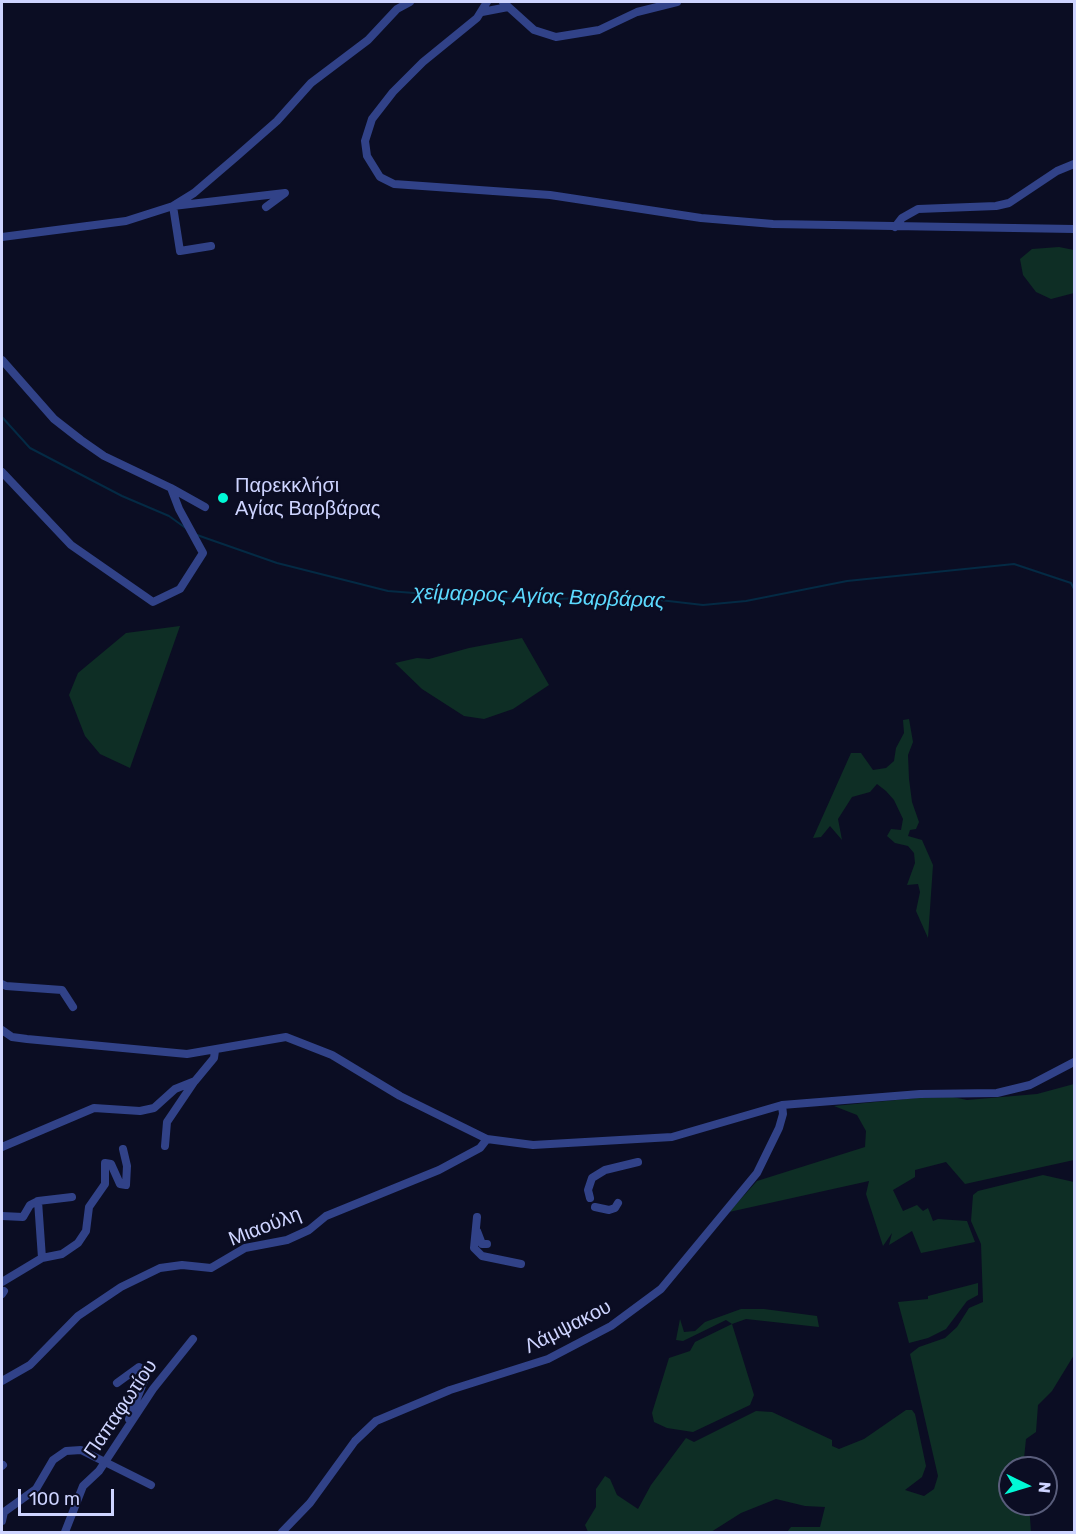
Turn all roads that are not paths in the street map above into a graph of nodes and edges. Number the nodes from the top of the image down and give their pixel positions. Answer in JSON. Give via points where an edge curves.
{"nodes":[{"id":1,"x":410,"y":2,"type":"edge"},
{"id":2,"x":487,"y":2,"type":"edge"},
{"id":3,"x":677,"y":2,"type":"edge"},
{"id":4,"x":505,"y":4,"type":"edge"},
{"id":5,"x":482,"y":12,"type":"junction"},
{"id":6,"x":1074,"y":164,"type":"edge"},
{"id":7,"x":173,"y":206,"type":"junction"},
{"id":8,"x":266,"y":207,"type":"dead end"},
{"id":9,"x":895,"y":227,"type":"junction"},
{"id":10,"x":1074,"y":229,"type":"edge"},
{"id":11,"x":2,"y":237,"type":"edge"},
{"id":12,"x":212,"y":246,"type":"dead end"},
{"id":13,"x":2,"y":360,"type":"edge"},
{"id":14,"x":2,"y":472,"type":"edge"},
{"id":15,"x":171,"y":488,"type":"junction"},
{"id":16,"x":205,"y":507,"type":"dead end"},
{"id":17,"x":2,"y":984,"type":"edge"},
{"id":18,"x":73,"y":1007,"type":"dead end"},
{"id":19,"x":2,"y":1030,"type":"edge"},
{"id":20,"x":216,"y":1051,"type":"junction"},
{"id":21,"x":1074,"y":1062,"type":"edge"},
{"id":22,"x":195,"y":1081,"type":"junction"},
{"id":23,"x":782,"y":1105,"type":"junction"},
{"id":24,"x":487,"y":1139,"type":"junction"},
{"id":25,"x":165,"y":1146,"type":"dead end"},
{"id":26,"x":2,"y":1147,"type":"edge"},
{"id":27,"x":123,"y":1149,"type":"dead end"},
{"id":28,"x":638,"y":1162,"type":"dead end"},
{"id":29,"x":72,"y":1197,"type":"dead end"},
{"id":30,"x":590,"y":1198,"type":"dead end"},
{"id":31,"x":38,"y":1201,"type":"junction"},
{"id":32,"x":618,"y":1203,"type":"dead end"},
{"id":33,"x":595,"y":1207,"type":"dead end"},
{"id":34,"x":2,"y":1216,"type":"edge"},
{"id":35,"x":487,"y":1244,"type":"dead end"},
{"id":36,"x":42,"y":1258,"type":"junction"},
{"id":37,"x":520,"y":1264,"type":"dead end"},
{"id":38,"x":2,"y":1282,"type":"edge"},
{"id":39,"x":193,"y":1339,"type":"dead end"},
{"id":40,"x":2,"y":1381,"type":"edge"},
{"id":41,"x":117,"y":1383,"type":"dead end"},
{"id":42,"x":129,"y":1423,"type":"junction"},
{"id":43,"x":105,"y":1462,"type":"junction"},
{"id":44,"x":151,"y":1485,"type":"dead end"},
{"id":45,"x":2,"y":1515,"type":"edge"},
{"id":46,"x":2,"y":1521,"type":"edge"},
{"id":47,"x":69,"y":1531,"type":"edge"},
{"id":48,"x":282,"y":1533,"type":"edge"}],
"edges":[{"from":1,"to":7,"type":"street","via":[[311,83],[277,121],[236,157]]},
{"from":2,"to":5,"type":"street"},
{"from":3,"to":4,"type":"street","via":[[637,12],[599,30],[556,37],[534,30]]},
{"from":4,"to":5,"type":"street"},
{"from":5,"to":9,"type":"street","via":[[423,62],[372,119],[365,141],[367,156],[380,177],[394,184],[550,195],[701,218],[783,225]]},
{"from":6,"to":9,"type":"street","via":[[1009,203],[918,209]]},
{"from":7,"to":8,"type":"street","via":[[285,193]]},
{"from":7,"to":11,"type":"street","via":[[126,221]]},
{"from":7,"to":12,"type":"street","via":[[180,251]]},
{"from":9,"to":10,"type":"street"},
{"from":13,"to":15,"type":"street","via":[[54,419],[81,440],[104,456]]},
{"from":14,"to":15,"type":"street","via":[[71,545],[153,602],[180,589],[203,553]]},
{"from":15,"to":16,"type":"street"},
{"from":17,"to":18,"type":"street","via":[[62,990]]},
{"from":19,"to":20,"type":"street","via":[[13,1037],[35,1040],[187,1054]]},
{"from":20,"to":22,"type":"street"},
{"from":20,"to":24,"type":"street","via":[[286,1037],[302,1042],[345,1061],[400,1096]]},
{"from":21,"to":23,"type":"street","via":[[1030,1085],[997,1093],[920,1094]]},
{"from":22,"to":25,"type":"street","via":[[166,1122]]},
{"from":22,"to":26,"type":"street","via":[[176,1089],[150,1110],[94,1108]]},
{"from":23,"to":24,"type":"street","via":[[672,1137],[559,1145]]},
{"from":23,"to":48,"type":"street","name":"Λάμψακου","via":[[779,1128],[757,1173],[661,1289],[611,1326],[548,1359],[450,1390],[376,1421],[355,1441],[310,1503]]},
{"from":24,"to":40,"type":"street","name":"Μιαούλη","via":[[480,1148],[439,1170],[326,1216],[309,1230],[287,1240],[245,1248],[213,1267],[160,1268],[121,1287],[78,1316],[30,1365]]},
{"from":27,"to":36,"type":"street","via":[[126,1185],[121,1185],[111,1164],[106,1162],[105,1184],[89,1207],[81,1239],[62,1254]]},
{"from":28,"to":30,"type":"street","via":[[605,1170],[592,1178]]},
{"from":29,"to":31,"type":"street"},
{"from":31,"to":34,"type":"street","via":[[30,1205],[23,1217]]},
{"from":31,"to":36,"type":"street"},
{"from":32,"to":33,"type":"street","via":[[609,1210]]},
{"from":35,"to":37,"type":"street","via":[[482,1244],[478,1235],[477,1217],[474,1248],[482,1256]]},
{"from":36,"to":38,"type":"street"},
{"from":39,"to":42,"type":"street","name":"Παπαφωτίου"},
{"from":41,"to":42,"type":"street","via":[[139,1367],[147,1373]]},
{"from":42,"to":43,"type":"street","name":"Παπαφωτίου"},
{"from":43,"to":44,"type":"street"},
{"from":43,"to":45,"type":"street","via":[[81,1450],[60,1453],[36,1489]]},
{"from":43,"to":47,"type":"street","name":"Παπαφωτίου","via":[[83,1486]]},
{"from":45,"to":46,"type":"street"}]}
